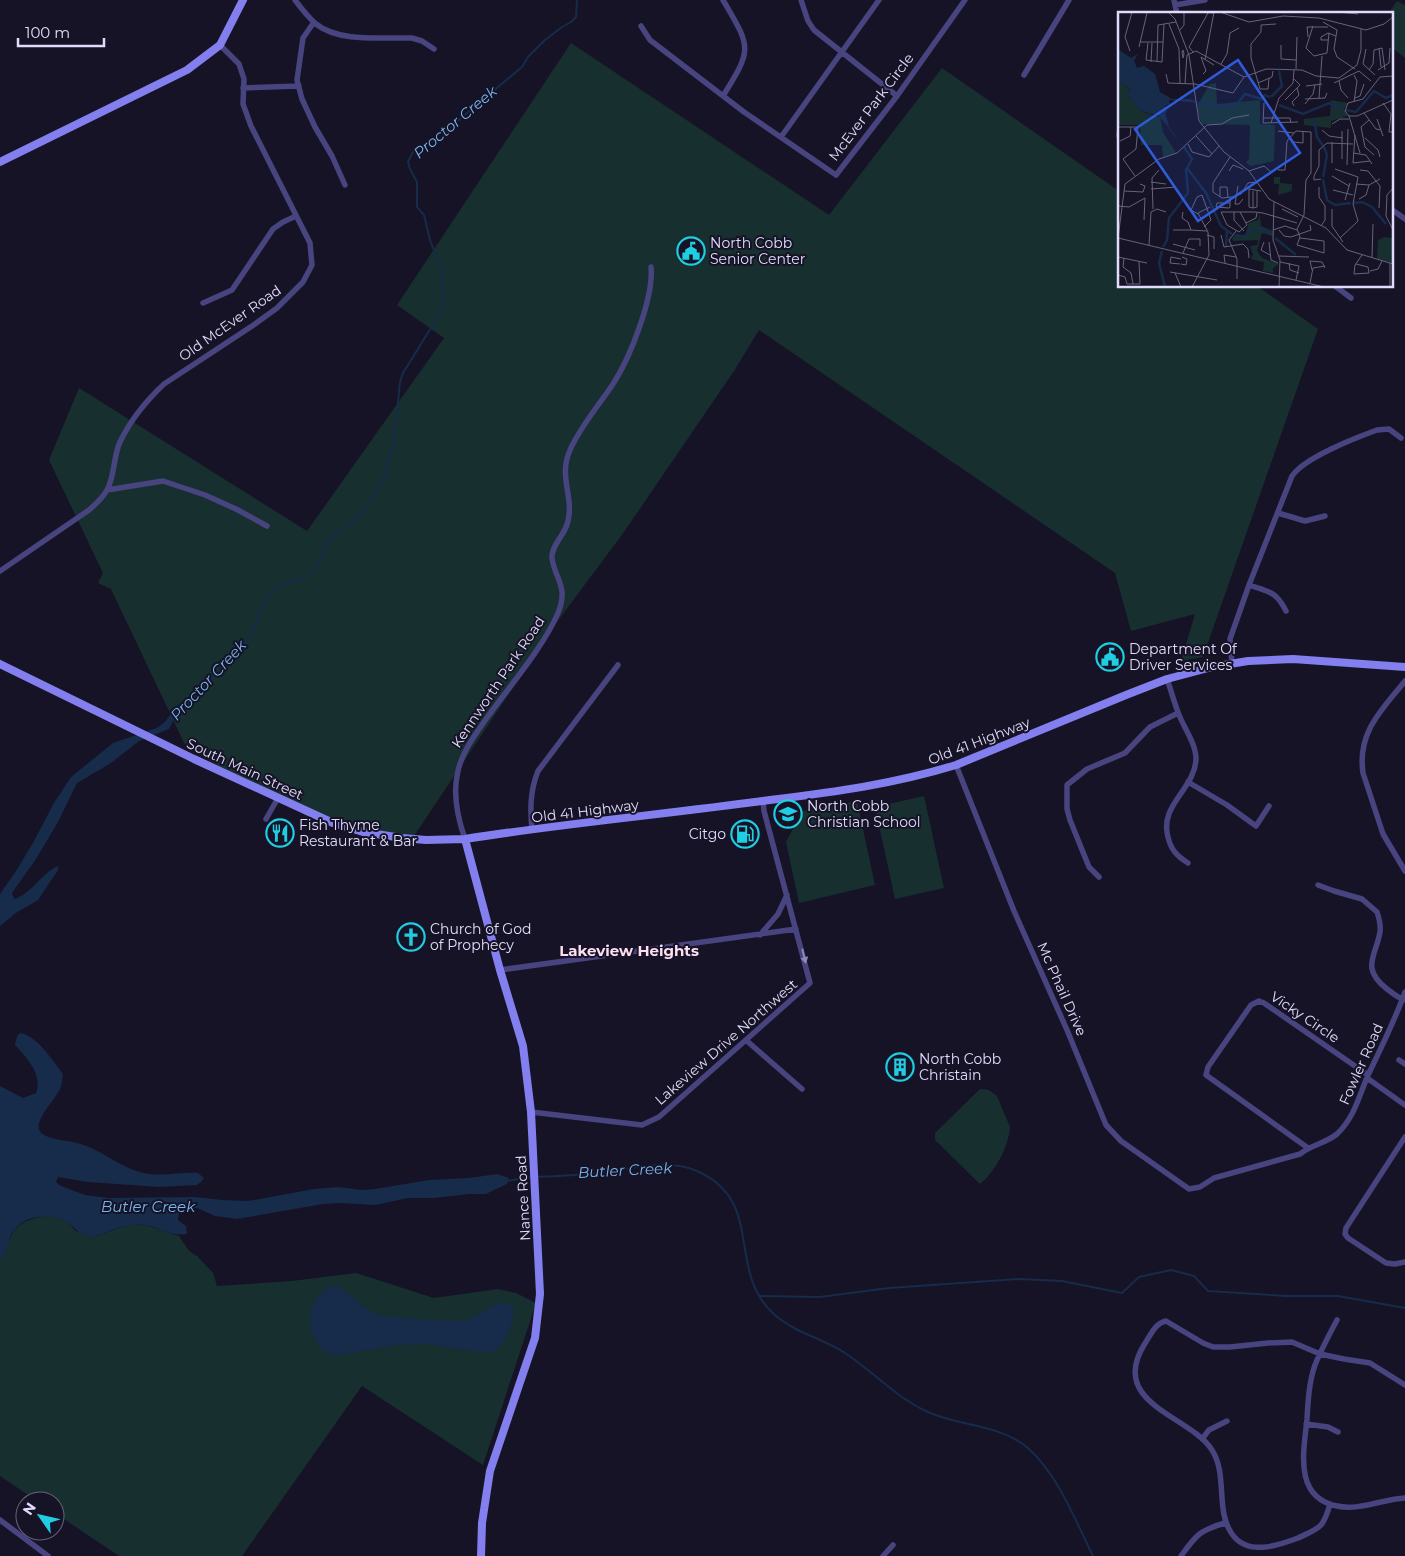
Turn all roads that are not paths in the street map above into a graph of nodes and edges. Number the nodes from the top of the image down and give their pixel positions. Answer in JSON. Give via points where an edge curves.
{"nodes":[{"id":1,"x":243,"y":0,"type":"edge"},
{"id":2,"x":295,"y":0,"type":"edge"},
{"id":3,"x":723,"y":0,"type":"edge"},
{"id":4,"x":801,"y":0,"type":"edge"},
{"id":5,"x":879,"y":0,"type":"edge"},
{"id":6,"x":965,"y":0,"type":"edge"},
{"id":7,"x":1069,"y":0,"type":"edge"},
{"id":8,"x":1205,"y":0,"type":"edge"},
{"id":9,"x":1174,"y":3,"type":"edge"},
{"id":10,"x":314,"y":22,"type":"junction"},
{"id":11,"x":641,"y":26,"type":"dead end"},
{"id":12,"x":220,"y":45,"type":"junction"},
{"id":13,"x":434,"y":50,"type":"dead end"},
{"id":14,"x":841,"y":53,"type":"junction"},
{"id":15,"x":1024,"y":75,"type":"dead end"},
{"id":16,"x":299,"y":86,"type":"junction"},
{"id":17,"x":243,"y":88,"type":"junction"},
{"id":18,"x":723,"y":96,"type":"junction"},
{"id":19,"x":897,"y":96,"type":"junction"},
{"id":20,"x":781,"y":137,"type":"junction"},
{"id":21,"x":0,"y":162,"type":"edge"},
{"id":22,"x":346,"y":185,"type":"dead end"},
{"id":23,"x":1392,"y":210,"type":"edge"},
{"id":24,"x":296,"y":216,"type":"junction"},
{"id":25,"x":1405,"y":219,"type":"edge"},
{"id":26,"x":651,"y":266,"type":"dead end"},
{"id":27,"x":1338,"y":288,"type":"edge"},
{"id":28,"x":1351,"y":298,"type":"dead end"},
{"id":29,"x":203,"y":303,"type":"dead end"},
{"id":30,"x":1401,"y":438,"type":"dead end"},
{"id":31,"x":107,"y":490,"type":"junction"},
{"id":32,"x":1278,"y":513,"type":"junction"},
{"id":33,"x":1325,"y":516,"type":"dead end"},
{"id":34,"x":267,"y":526,"type":"dead end"},
{"id":35,"x":0,"y":571,"type":"edge"},
{"id":36,"x":1249,"y":584,"type":"junction"},
{"id":37,"x":1286,"y":611,"type":"dead end"},
{"id":38,"x":0,"y":664,"type":"edge"},
{"id":39,"x":1232,"y":664,"type":"junction"},
{"id":40,"x":618,"y":665,"type":"dead end"},
{"id":41,"x":1405,"y":667,"type":"edge"},
{"id":42,"x":1167,"y":679,"type":"junction"},
{"id":43,"x":1405,"y":681,"type":"edge"},
{"id":44,"x":1178,"y":713,"type":"junction"},
{"id":45,"x":956,"y":765,"type":"junction"},
{"id":46,"x":1188,"y":782,"type":"junction"},
{"id":47,"x":278,"y":798,"type":"junction"},
{"id":48,"x":763,"y":801,"type":"junction"},
{"id":49,"x":1269,"y":806,"type":"dead end"},
{"id":50,"x":266,"y":819,"type":"dead end"},
{"id":51,"x":532,"y":830,"type":"junction"},
{"id":52,"x":465,"y":839,"type":"junction"},
{"id":53,"x":1188,"y":863,"type":"dead end"},
{"id":54,"x":1405,"y":870,"type":"edge"},
{"id":55,"x":1099,"y":877,"type":"dead end"},
{"id":56,"x":1318,"y":885,"type":"dead end"},
{"id":57,"x":787,"y":894,"type":"junction"},
{"id":58,"x":796,"y":929,"type":"junction"},
{"id":59,"x":760,"y":935,"type":"junction"},
{"id":60,"x":500,"y":970,"type":"junction"},
{"id":61,"x":1405,"y":992,"type":"edge"},
{"id":62,"x":1404,"y":1001,"type":"edge"},
{"id":63,"x":747,"y":1041,"type":"junction"},
{"id":64,"x":1399,"y":1060,"type":"dead end"},
{"id":65,"x":1405,"y":1064,"type":"edge"},
{"id":66,"x":1368,"y":1076,"type":"junction"},
{"id":67,"x":802,"y":1089,"type":"dead end"},
{"id":68,"x":1405,"y":1105,"type":"edge"},
{"id":69,"x":531,"y":1112,"type":"junction"},
{"id":70,"x":1405,"y":1137,"type":"edge"},
{"id":71,"x":1308,"y":1148,"type":"junction"},
{"id":72,"x":1189,"y":1189,"type":"joint"},
{"id":73,"x":1405,"y":1262,"type":"edge"},
{"id":74,"x":1337,"y":1320,"type":"dead end"},
{"id":75,"x":1320,"y":1354,"type":"junction"},
{"id":76,"x":1405,"y":1385,"type":"edge"},
{"id":77,"x":1227,"y":1421,"type":"dead end"},
{"id":78,"x":1306,"y":1424,"type":"junction"},
{"id":79,"x":1338,"y":1432,"type":"dead end"},
{"id":80,"x":1202,"y":1439,"type":"junction"},
{"id":81,"x":1405,"y":1498,"type":"edge"},
{"id":82,"x":1330,"y":1504,"type":"junction"},
{"id":83,"x":0,"y":1520,"type":"edge"},
{"id":84,"x":1225,"y":1523,"type":"junction"},
{"id":85,"x":893,"y":1545,"type":"dead end"},
{"id":86,"x":48,"y":1556,"type":"edge"},
{"id":87,"x":481,"y":1556,"type":"edge"},
{"id":88,"x":882,"y":1556,"type":"edge"},
{"id":89,"x":1181,"y":1556,"type":"edge"}],
"edges":[{"from":1,"to":12,"type":"main road"},
{"from":2,"to":10,"type":"street"},
{"from":3,"to":18,"type":"street","via":[[746,47],[740,68]]},
{"from":4,"to":14,"type":"street","via":[[814,30]]},
{"from":5,"to":14,"type":"street"},
{"from":6,"to":19,"type":"street","name":"McEver Park Circle"},
{"from":7,"to":15,"type":"street"},
{"from":8,"to":9,"type":"street"},
{"from":10,"to":13,"type":"street","via":[[340,36],[412,38]]},
{"from":10,"to":16,"type":"street","via":[[303,38],[297,74]]},
{"from":11,"to":18,"type":"street","name":"McEver Park Circle","via":[[650,40]]},
{"from":12,"to":17,"type":"street","name":"Old McEver Road","via":[[239,64]]},
{"from":12,"to":21,"type":"main road","via":[[187,70]]},
{"from":14,"to":19,"type":"street"},
{"from":14,"to":20,"type":"street"},
{"from":16,"to":17,"type":"street"},
{"from":16,"to":22,"type":"street","via":[[315,127]]},
{"from":17,"to":24,"type":"street","name":"Old McEver Road","via":[[243,104],[252,126]]},
{"from":18,"to":20,"type":"street","name":"McEver Park Circle"},
{"from":19,"to":20,"type":"street","name":"McEver Park Circle","via":[[836,175]]},
{"from":23,"to":25,"type":"street"},
{"from":24,"to":29,"type":"street","via":[[273,229],[232,290]]},
{"from":24,"to":31,"type":"street","name":"Old McEver Road","via":[[310,243],[312,257],[312,265],[303,282],[277,308],[155,392],[120,442]]},
{"from":26,"to":52,"type":"street","name":"Kennworth Park Road","via":[[647,302],[626,361],[573,443],[566,460],[564,476],[569,516],[552,558],[562,586],[559,610],[540,644],[470,742],[460,763],[456,804]]},
{"from":27,"to":28,"type":"street"},
{"from":30,"to":32,"type":"street","via":[[1389,429],[1377,430],[1304,463],[1292,476]]},
{"from":31,"to":34,"type":"street","via":[[163,481],[205,495]]},
{"from":31,"to":35,"type":"street","name":"Old McEver Road","via":[[89,510]]},
{"from":32,"to":33,"type":"street","via":[[1305,521]]},
{"from":32,"to":36,"type":"street"},
{"from":36,"to":37,"type":"street","via":[[1275,595]]},
{"from":36,"to":39,"type":"street","via":[[1230,639]]},
{"from":38,"to":47,"type":"main road","name":"South Main Street"},
{"from":39,"to":41,"type":"main road","name":"Old 41 Highway","via":[[1293,659]]},
{"from":39,"to":42,"type":"main road","name":"Old 41 Highway"},
{"from":40,"to":51,"type":"street","via":[[538,771],[532,784]]},
{"from":42,"to":44,"type":"street"},
{"from":42,"to":45,"type":"main road","name":"Old 41 Highway"},
{"from":43,"to":54,"type":"street","via":[[1370,726],[1362,762],[1383,834]]},
{"from":44,"to":46,"type":"street","via":[[1196,757]]},
{"from":44,"to":55,"type":"street","via":[[1150,727],[1125,753],[1087,769],[1068,785],[1070,820],[1089,867]]},
{"from":45,"to":48,"type":"main road","name":"Old 41 Highway","via":[[886,784]]},
{"from":45,"to":72,"type":"street","name":"Mc Phail Drive","via":[[1014,911],[1106,1125],[1121,1141]]},
{"from":46,"to":49,"type":"street","via":[[1256,826]]},
{"from":46,"to":53,"type":"street","via":[[1172,806],[1166,825],[1172,848]]},
{"from":47,"to":50,"type":"street"},
{"from":47,"to":52,"type":"main road","name":"South Main Street","via":[[333,823],[362,832],[426,840]]},
{"from":48,"to":51,"type":"main road","name":"Old 41 Highway"},
{"from":48,"to":57,"type":"street","name":"Lakeview Drive Northwest"},
{"from":51,"to":52,"type":"main road","name":"Old 41 Highway"},
{"from":52,"to":60,"type":"main road","name":"Nance Road"},
{"from":56,"to":62,"type":"street","via":[[1362,899],[1378,912],[1380,932],[1372,968],[1386,989]]},
{"from":57,"to":58,"type":"street","name":"Lakeview Drive Northwest"},
{"from":57,"to":59,"type":"street","via":[[778,914]]},
{"from":58,"to":59,"type":"street"},
{"from":58,"to":63,"type":"street","name":"Lakeview Drive Northwest","one_way":true,"via":[[810,984]]},
{"from":59,"to":60,"type":"street"},
{"from":60,"to":69,"type":"main road","name":"Nance Road","via":[[524,1046]]},
{"from":61,"to":62,"type":"street","name":"Fowler Road"},
{"from":62,"to":66,"type":"street","name":"Fowler Road"},
{"from":63,"to":67,"type":"street"},
{"from":63,"to":69,"type":"street","name":"Lakeview Drive Northwest","via":[[659,1117],[642,1125]]},
{"from":64,"to":65,"type":"street"},
{"from":66,"to":68,"type":"street"},
{"from":66,"to":71,"type":"street","name":"Fowler Road","via":[[1350,1119],[1326,1141]]},
{"from":66,"to":71,"type":"street","name":"Vicky Circle","via":[[1264,1003],[1259,1001],[1252,1005],[1206,1074]]},
{"from":69,"to":87,"type":"main road","name":"Nance Road","via":[[540,1294],[538,1316],[529,1359],[490,1471]]},
{"from":70,"to":73,"type":"street","via":[[1346,1228],[1346,1234],[1386,1264]]},
{"from":71,"to":72,"type":"street","name":"Fowler Road","via":[[1300,1154],[1214,1178],[1200,1188]]},
{"from":74,"to":75,"type":"street"},
{"from":75,"to":76,"type":"street","via":[[1370,1363]]},
{"from":75,"to":78,"type":"street","via":[[1310,1387]]},
{"from":75,"to":80,"type":"street","via":[[1287,1342],[1213,1347],[1173,1324],[1161,1322],[1139,1353],[1136,1371],[1140,1388],[1153,1404]]},
{"from":77,"to":80,"type":"street","via":[[1212,1428]]},
{"from":78,"to":79,"type":"street"},
{"from":78,"to":82,"type":"street","via":[[1305,1476],[1313,1493]]},
{"from":80,"to":84,"type":"street","via":[[1216,1458]]},
{"from":81,"to":82,"type":"street","via":[[1359,1506]]},
{"from":82,"to":84,"type":"street","via":[[1322,1524],[1316,1529],[1267,1548],[1241,1543]]},
{"from":83,"to":86,"type":"street"},
{"from":84,"to":89,"type":"street","via":[[1200,1532]]},
{"from":85,"to":88,"type":"street"}]}
